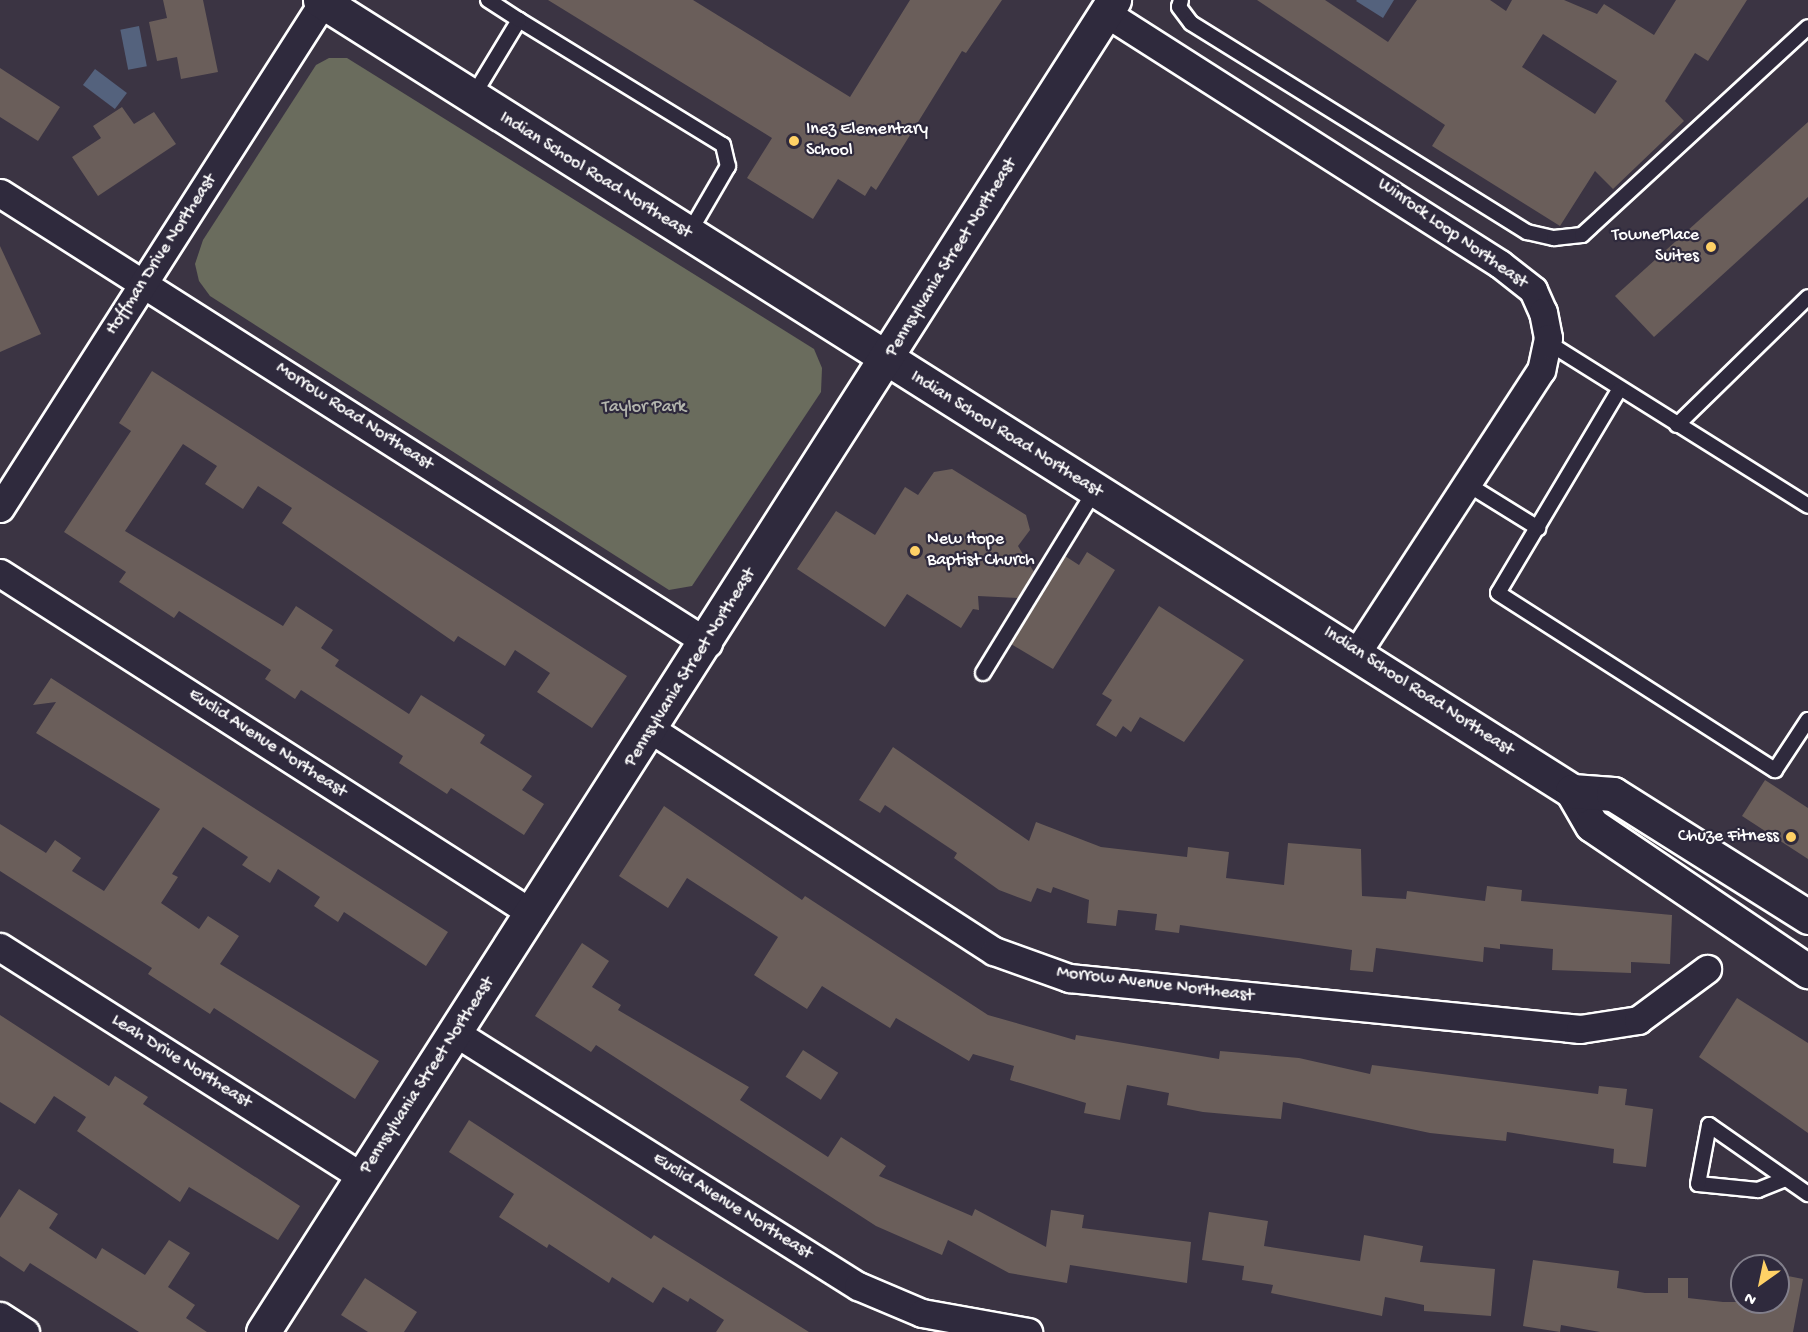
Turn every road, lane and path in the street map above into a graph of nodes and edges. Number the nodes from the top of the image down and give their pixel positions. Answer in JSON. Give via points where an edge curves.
{"nodes":[{"id":1,"x":488,"y":0,"type":"edge"},
{"id":2,"x":1181,"y":0,"type":"edge"},
{"id":3,"x":321,"y":1,"type":"edge"},
{"id":4,"x":1110,"y":6,"type":"edge"},
{"id":5,"x":513,"y":11,"type":"edge"},
{"id":6,"x":1808,"y":27,"type":"edge"},
{"id":7,"x":472,"y":98,"type":"junction"},
{"id":8,"x":0,"y":193,"type":"edge"},
{"id":9,"x":687,"y":235,"type":"junction"},
{"id":10,"x":144,"y":284,"type":"junction"},
{"id":11,"x":1808,"y":297,"type":"edge"},
{"id":12,"x":1547,"y":342,"type":"junction"},
{"id":13,"x":887,"y":361,"type":"junction"},
{"id":14,"x":1619,"y":390,"type":"junction"},
{"id":15,"x":1677,"y":425,"type":"junction"},
{"id":16,"x":1467,"y":484,"type":"junction"},
{"id":17,"x":1095,"y":490,"type":"junction"},
{"id":18,"x":1808,"y":506,"type":"edge"},
{"id":19,"x":0,"y":508,"type":"edge"},
{"id":20,"x":1538,"y":528,"type":"junction"},
{"id":21,"x":0,"y":573,"type":"edge"},
{"id":22,"x":708,"y":643,"type":"junction"},
{"id":23,"x":1357,"y":652,"type":"junction"},
{"id":24,"x":983,"y":673,"type":"dead end"},
{"id":25,"x":1808,"y":720,"type":"edge"},
{"id":26,"x":651,"y":730,"type":"junction"},
{"id":27,"x":1572,"y":791,"type":"junction"},
{"id":28,"x":533,"y":914,"type":"junction"},
{"id":29,"x":1808,"y":917,"type":"edge"},
{"id":30,"x":0,"y":947,"type":"edge"},
{"id":31,"x":1707,"y":969,"type":"dead end"},
{"id":32,"x":1808,"y":970,"type":"edge"},
{"id":33,"x":456,"y":1033,"type":"junction"},
{"id":34,"x":362,"y":1178,"type":"junction"},
{"id":35,"x":1783,"y":1180,"type":"junction"},
{"id":36,"x":1808,"y":1194,"type":"edge"},
{"id":37,"x":0,"y":1316,"type":"edge"},
{"id":38,"x":25,"y":1332,"type":"edge"},
{"id":39,"x":263,"y":1332,"type":"edge"},
{"id":40,"x":1028,"y":1332,"type":"edge"}],
"edges":[{"from":1,"to":5,"type":"lane"},
{"from":2,"to":6,"type":"lane","via":[[1179,7],[1191,23],[1527,232],[1554,238],[1582,235]]},
{"from":3,"to":7,"type":"street","name":"Indian School Road Northeast"},
{"from":3,"to":10,"type":"street","name":"Hoffman Drive Northeast"},
{"from":4,"to":12,"type":"street","name":"Winrock Loop Northeast","via":[[1500,264],[1533,290]]},
{"from":4,"to":13,"type":"street","name":"Pennsylvania Street Northeast"},
{"from":5,"to":7,"type":"lane"},
{"from":5,"to":9,"type":"lane","via":[[723,145],[728,165]]},
{"from":7,"to":9,"type":"street","name":"Indian School Road Northeast"},
{"from":8,"to":10,"type":"street","name":"Morrow Road Northeast"},
{"from":9,"to":13,"type":"street","name":"Indian School Road Northeast"},
{"from":10,"to":19,"type":"street","name":"Hoffman Drive Northeast"},
{"from":10,"to":22,"type":"street","name":"Morrow Road Northeast"},
{"from":11,"to":15,"type":"lane"},
{"from":12,"to":14,"type":"lane"},
{"from":12,"to":16,"type":"street","name":"Winrock Loop Northeast","via":[[1541,370]]},
{"from":13,"to":17,"type":"street","name":"Indian School Road Northeast"},
{"from":13,"to":22,"type":"street","name":"Pennsylvania Street Northeast"},
{"from":14,"to":15,"type":"lane"},
{"from":14,"to":20,"type":"lane"},
{"from":15,"to":18,"type":"lane"},
{"from":16,"to":20,"type":"lane"},
{"from":16,"to":23,"type":"street","name":"Winrock Loop Northeast"},
{"from":17,"to":23,"type":"street","name":"Indian School Road Northeast"},
{"from":17,"to":24,"type":"lane"},
{"from":20,"to":25,"type":"lane","via":[[1498,593],[1775,770]]},
{"from":21,"to":28,"type":"street","name":"Euclid Avenue Northeast"},
{"from":22,"to":26,"type":"street","name":"Pennsylvania Street Northeast"},
{"from":23,"to":27,"type":"street","name":"Indian School Road Northeast"},
{"from":26,"to":28,"type":"street","name":"Pennsylvania Street Northeast"},
{"from":26,"to":31,"type":"street","name":"Morrow Avenue Northeast","via":[[985,945],[1069,978],[1580,1029],[1638,1020]]},
{"from":27,"to":29,"type":"street","name":"Indian School Road Northeast","via":[[1613,794]]},
{"from":27,"to":32,"type":"street","name":"Indian School Road Northeast","via":[[1592,825]]},
{"from":28,"to":33,"type":"street","name":"Pennsylvania Street Northeast"},
{"from":30,"to":34,"type":"street","name":"Leah Drive Northeast"},
{"from":33,"to":34,"type":"street","name":"Pennsylvania Street Northeast"},
{"from":33,"to":40,"type":"street","name":"Euclid Avenue Northeast","via":[[858,1287],[922,1312]]},
{"from":34,"to":39,"type":"street","name":"Pennsylvania Street Northeast"},
{"from":35,"to":35,"type":"lane","via":[[1755,1159],[1709,1125],[1698,1184],[1758,1190]]},
{"from":35,"to":36,"type":"lane"},
{"from":37,"to":38,"type":"street"}]}
